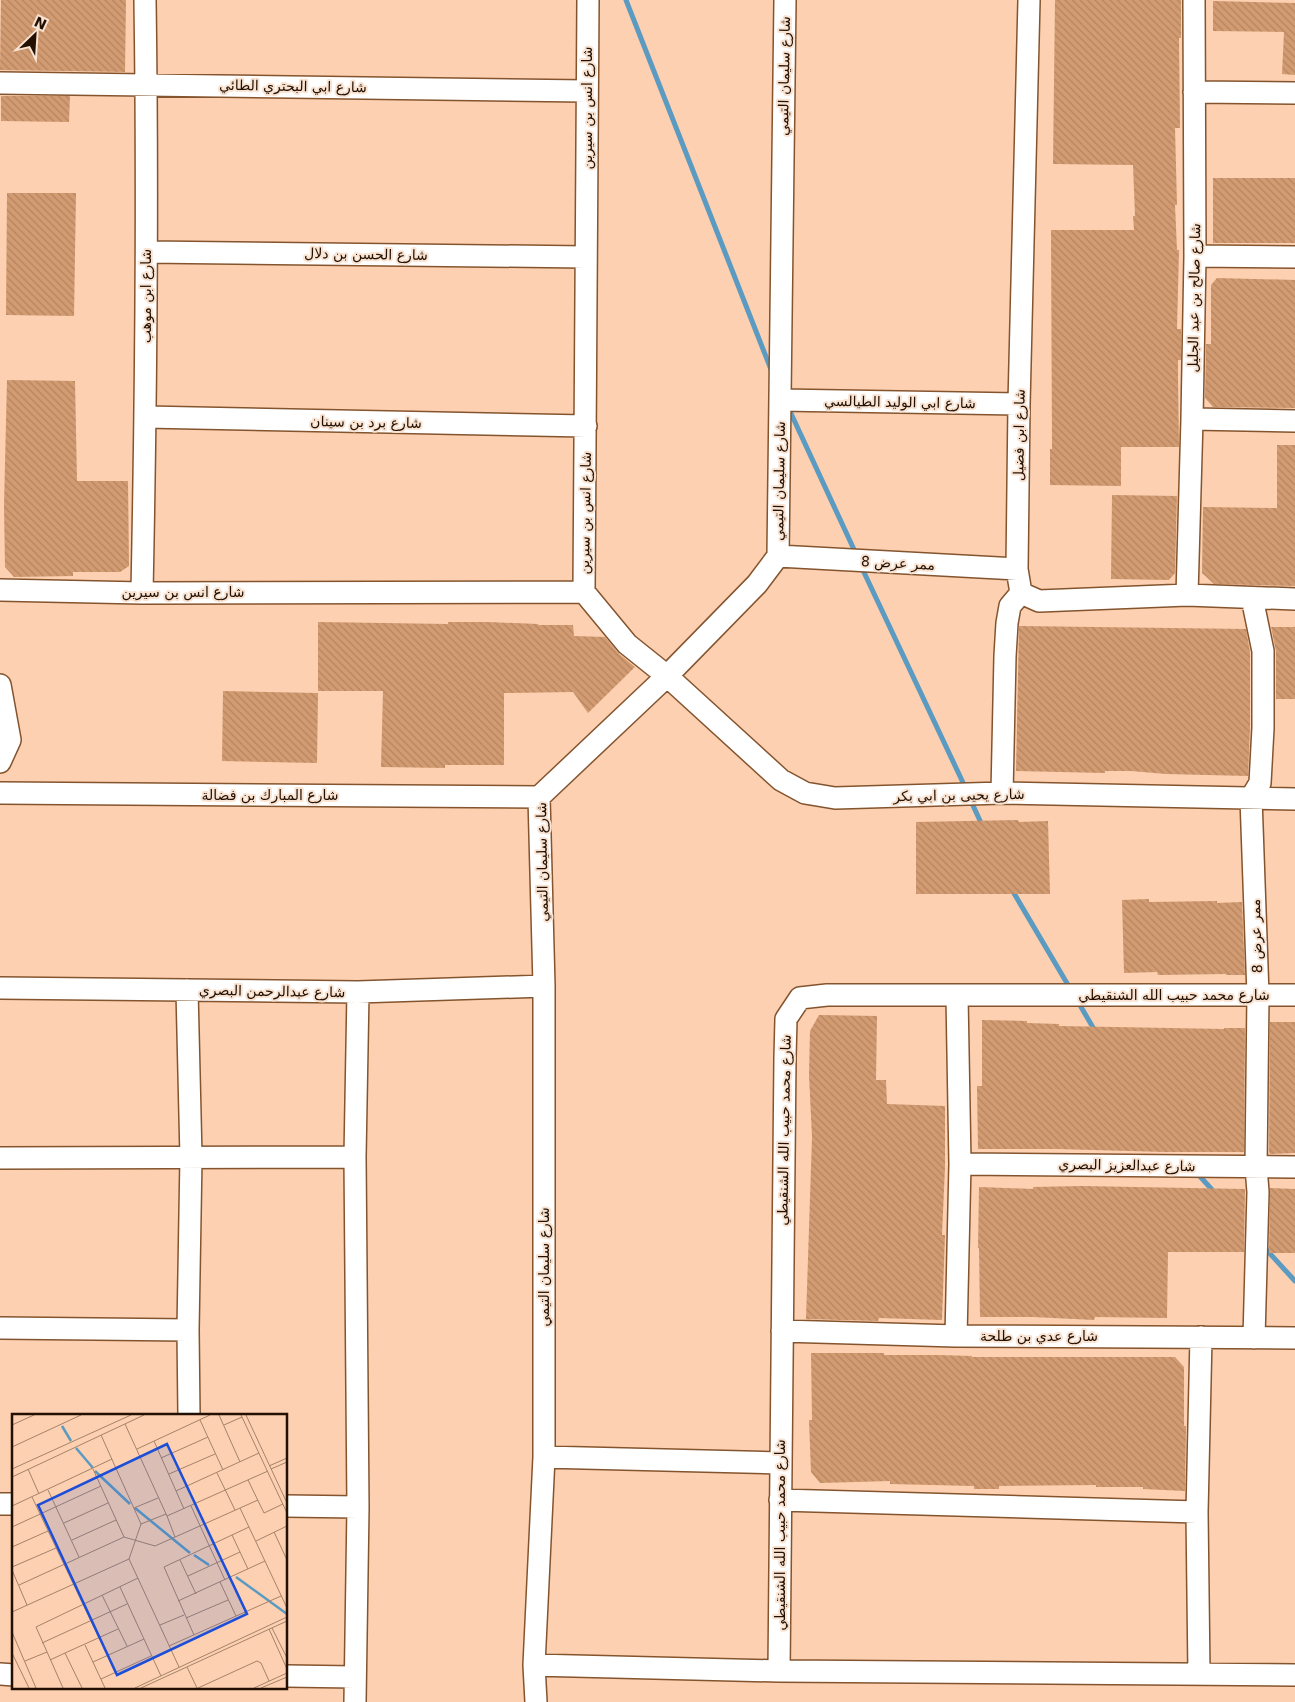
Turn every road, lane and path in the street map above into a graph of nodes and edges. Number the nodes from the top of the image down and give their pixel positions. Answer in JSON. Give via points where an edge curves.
{"nodes":[{"id":1,"x":145,"y":0,"type":"edge"},
{"id":2,"x":588,"y":0,"type":"edge"},
{"id":3,"x":785,"y":0,"type":"edge"},
{"id":4,"x":1029,"y":0,"type":"edge"},
{"id":5,"x":1194,"y":0,"type":"edge"},
{"id":6,"x":0,"y":83,"type":"edge"},
{"id":7,"x":146,"y":84,"type":"junction"},
{"id":8,"x":586,"y":91,"type":"junction"},
{"id":9,"x":1194,"y":92,"type":"junction"},
{"id":10,"x":1295,"y":93,"type":"edge"},
{"id":11,"x":146,"y":252,"type":"junction"},
{"id":12,"x":1195,"y":256,"type":"junction"},
{"id":13,"x":586,"y":257,"type":"junction"},
{"id":14,"x":1295,"y":257,"type":"edge"},
{"id":15,"x":781,"y":400,"type":"junction"},
{"id":16,"x":1019,"y":404,"type":"junction"},
{"id":17,"x":146,"y":417,"type":"junction"},
{"id":18,"x":1192,"y":419,"type":"junction"},
{"id":19,"x":1295,"y":421,"type":"edge"},
{"id":20,"x":586,"y":426,"type":"junction"},
{"id":21,"x":778,"y":556,"type":"junction"},
{"id":22,"x":1017,"y":568,"type":"junction"},
{"id":23,"x":0,"y":590,"type":"edge"},
{"id":24,"x":142,"y":592,"type":"junction"},
{"id":25,"x":584,"y":592,"type":"junction"},
{"id":26,"x":1021,"y":593,"type":"junction"},
{"id":27,"x":1187,"y":595,"type":"junction"},
{"id":28,"x":1252,"y":598,"type":"junction"},
{"id":29,"x":1295,"y":599,"type":"edge"},
{"id":30,"x":667,"y":676,"type":"junction"},
{"id":31,"x":0,"y":685,"type":"edge"},
{"id":32,"x":0,"y":762,"type":"edge"},
{"id":33,"x":0,"y":793,"type":"edge"},
{"id":34,"x":1002,"y":793,"type":"junction"},
{"id":35,"x":539,"y":797,"type":"junction"},
{"id":36,"x":1251,"y":798,"type":"junction"},
{"id":37,"x":1295,"y":799,"type":"edge"},
{"id":38,"x":544,"y":986,"type":"junction"},
{"id":39,"x":0,"y":988,"type":"edge"},
{"id":40,"x":187,"y":990,"type":"junction"},
{"id":41,"x":358,"y":992,"type":"junction"},
{"id":42,"x":1258,"y":995,"type":"junction"},
{"id":43,"x":1295,"y":995,"type":"edge"},
{"id":44,"x":957,"y":996,"type":"junction"},
{"id":45,"x":191,"y":1157,"type":"junction"},
{"id":46,"x":355,"y":1157,"type":"junction"},
{"id":47,"x":0,"y":1158,"type":"edge"},
{"id":48,"x":960,"y":1164,"type":"junction"},
{"id":49,"x":1256,"y":1167,"type":"junction"},
{"id":50,"x":1295,"y":1167,"type":"edge"},
{"id":51,"x":0,"y":1328,"type":"edge"},
{"id":52,"x":188,"y":1330,"type":"junction"},
{"id":53,"x":782,"y":1331,"type":"junction"},
{"id":54,"x":956,"y":1336,"type":"junction"},
{"id":55,"x":1201,"y":1337,"type":"junction"},
{"id":56,"x":1254,"y":1338,"type":"junction"},
{"id":57,"x":1295,"y":1338,"type":"edge"},
{"id":58,"x":189,"y":1414,"type":"edge"},
{"id":59,"x":544,"y":1457,"type":"junction"},
{"id":60,"x":780,"y":1463,"type":"junction"},
{"id":61,"x":780,"y":1500,"type":"junction"},
{"id":62,"x":288,"y":1506,"type":"edge"},
{"id":63,"x":358,"y":1507,"type":"junction"},
{"id":64,"x":1196,"y":1512,"type":"junction"},
{"id":65,"x":534,"y":1664,"type":"junction"},
{"id":66,"x":779,"y":1671,"type":"junction"},
{"id":67,"x":1198,"y":1674,"type":"junction"},
{"id":68,"x":1295,"y":1675,"type":"edge"},
{"id":69,"x":288,"y":1676,"type":"edge"},
{"id":70,"x":355,"y":1677,"type":"junction"},
{"id":71,"x":355,"y":1702,"type":"edge"},
{"id":72,"x":536,"y":1702,"type":"edge"}],
"edges":[{"from":1,"to":7,"type":"street","name":"شارع ابن موهب"},
{"from":2,"to":8,"type":"street","name":"شارع انس بن سيرين"},
{"from":3,"to":15,"type":"street","name":"شارع سليمان التيمي"},
{"from":4,"to":16,"type":"street","name":"شارع ابن فضيل"},
{"from":5,"to":9,"type":"street","name":"شارع صالح بن عبد الجليل"},
{"from":6,"to":7,"type":"street","name":"شارع ابي البحتري الطائي"},
{"from":7,"to":8,"type":"street","name":"شارع ابي البحتري الطائي"},
{"from":7,"to":11,"type":"street","name":"شارع ابن موهب"},
{"from":8,"to":13,"type":"street","name":"شارع انس بن سيرين"},
{"from":9,"to":10,"type":"street"},
{"from":9,"to":12,"type":"street","name":"شارع صالح بن عبد الجليل"},
{"from":11,"to":13,"type":"street","name":"شارع الحسن بن دلال"},
{"from":11,"to":17,"type":"street","name":"شارع ابن موهب"},
{"from":12,"to":14,"type":"street"},
{"from":12,"to":18,"type":"street","name":"شارع صالح بن عبد الجليل"},
{"from":13,"to":20,"type":"street","name":"شارع انس بن سيرين"},
{"from":15,"to":16,"type":"street","name":"شارع ابي الوليد الطيالسي"},
{"from":15,"to":21,"type":"street","name":"شارع سليمان التيمي"},
{"from":16,"to":22,"type":"street","name":"شارع ابن فضيل"},
{"from":17,"to":20,"type":"street","name":"شارع برد بن سينان"},
{"from":17,"to":24,"type":"street","name":"شارع ابن موهب"},
{"from":18,"to":19,"type":"street"},
{"from":18,"to":27,"type":"street","name":"شارع صالح بن عبد الجليل"},
{"from":20,"to":25,"type":"street","name":"شارع انس بن سيرين"},
{"from":21,"to":22,"type":"street","name":"ممر عرض 8"},
{"from":21,"to":30,"type":"street","name":"شارع سليمان التيمي","via":[[757,584]]},
{"from":22,"to":26,"type":"street","name":"شارع ابن فضيل"},
{"from":23,"to":24,"type":"street","name":"شارع انس بن سيرين"},
{"from":24,"to":25,"type":"street","name":"شارع انس بن سيرين"},
{"from":25,"to":30,"type":"street","name":"شارع يحيى بن ابي بكر","via":[[628,644]]},
{"from":26,"to":27,"type":"street","via":[[1039,601]]},
{"from":26,"to":34,"type":"street","via":[[1010,606],[1007,623]]},
{"from":27,"to":28,"type":"street"},
{"from":28,"to":29,"type":"street"},
{"from":28,"to":36,"type":"street","name":"ممر عرض 8","via":[[1262,651],[1264,728],[1260,783]]},
{"from":30,"to":34,"type":"street","name":"شارع يحيى بن ابي بكر","via":[[780,780],[805,793],[835,798]]},
{"from":30,"to":35,"type":"street","name":"شارع سليمان التيمي"},
{"from":31,"to":32,"type":"street","via":[[10,740]]},
{"from":33,"to":35,"type":"street","name":"شارع المبارك بن فضالة"},
{"from":34,"to":36,"type":"street","name":"شارع يحيى بن ابي بكر"},
{"from":35,"to":38,"type":"street","name":"شارع سليمان التيمي"},
{"from":36,"to":37,"type":"street","name":"شارع يحيى بن ابي بكر"},
{"from":36,"to":42,"type":"street","name":"ممر عرض 8"},
{"from":38,"to":41,"type":"street","name":"شارع عبدالرحمن البصري"},
{"from":38,"to":59,"type":"street","name":"شارع سليمان التيمي"},
{"from":39,"to":40,"type":"street","name":"شارع عبدالرحمن البصري"},
{"from":40,"to":41,"type":"street","name":"شارع عبدالرحمن البصري"},
{"from":40,"to":45,"type":"street"},
{"from":41,"to":46,"type":"street"},
{"from":42,"to":43,"type":"street","name":"شارع محمد حبيب الله الشنقيطي"},
{"from":42,"to":44,"type":"street","name":"شارع محمد حبيب الله الشنقيطي"},
{"from":42,"to":49,"type":"street","name":"ممر عرض 8"},
{"from":44,"to":48,"type":"street"},
{"from":44,"to":53,"type":"street","name":"شارع محمد حبيب الله الشنقيطي","via":[[827,995],[800,998],[786,1019]]},
{"from":45,"to":46,"type":"street"},
{"from":45,"to":47,"type":"street"},
{"from":45,"to":52,"type":"street"},
{"from":46,"to":63,"type":"street"},
{"from":48,"to":49,"type":"street","name":"شارع عبدالعزيز البصري"},
{"from":48,"to":54,"type":"street"},
{"from":49,"to":50,"type":"street","name":"شارع عبدالعزيز البصري"},
{"from":49,"to":56,"type":"street","name":"ممر عرض 8"},
{"from":51,"to":52,"type":"street"},
{"from":52,"to":58,"type":"street"},
{"from":53,"to":54,"type":"street","name":"شارع عدي بن طلحة"},
{"from":53,"to":60,"type":"street","name":"شارع محمد حبيب الله الشنقيطي"},
{"from":54,"to":55,"type":"street","name":"شارع عدي بن طلحة"},
{"from":55,"to":56,"type":"street","name":"شارع عدي بن طلحة"},
{"from":55,"to":64,"type":"street"},
{"from":56,"to":57,"type":"street","name":"شارع عدي بن طلحة"},
{"from":59,"to":60,"type":"street"},
{"from":59,"to":65,"type":"street","name":"شارع سليمان التيمي"},
{"from":60,"to":61,"type":"street","name":"شارع محمد حبيب الله الشنقيطي"},
{"from":61,"to":64,"type":"street"},
{"from":61,"to":66,"type":"street","name":"شارع محمد حبيب الله الشنقيطي"},
{"from":62,"to":63,"type":"street"},
{"from":63,"to":70,"type":"street"},
{"from":64,"to":67,"type":"street"},
{"from":65,"to":66,"type":"street"},
{"from":65,"to":72,"type":"street","name":"شارع سليمان التيمي"},
{"from":66,"to":67,"type":"street"},
{"from":67,"to":68,"type":"street"},
{"from":69,"to":70,"type":"street"},
{"from":70,"to":71,"type":"street"}]}
